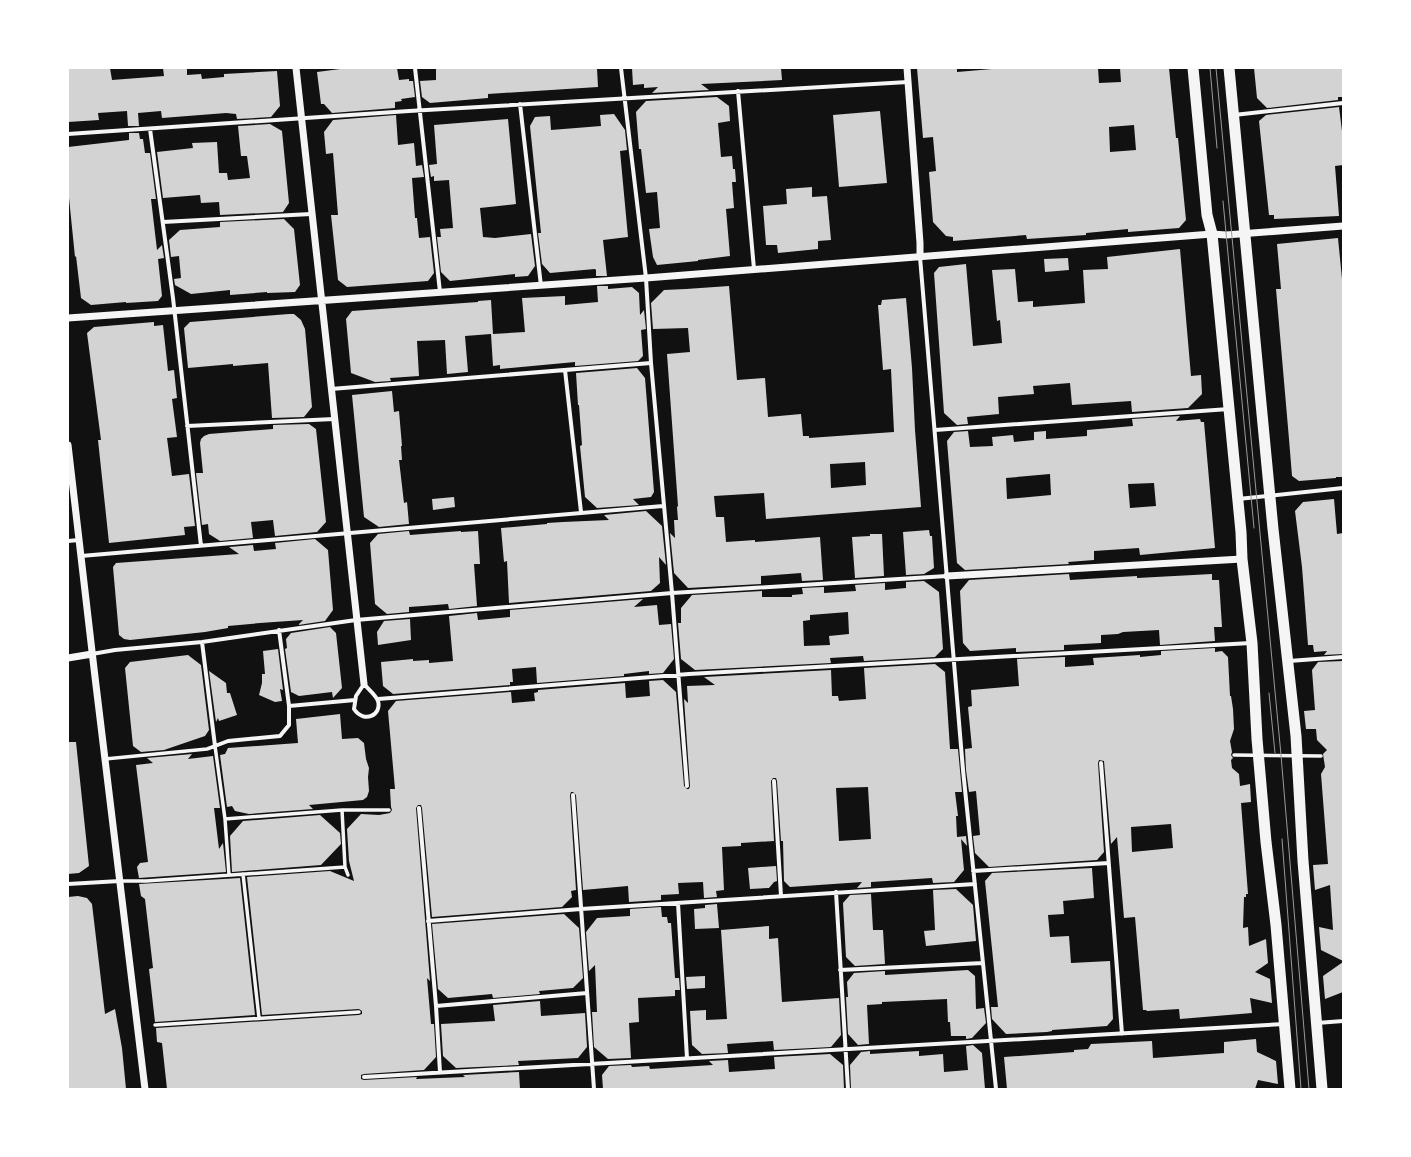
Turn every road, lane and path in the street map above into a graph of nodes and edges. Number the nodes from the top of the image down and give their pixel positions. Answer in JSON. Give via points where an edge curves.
{"nodes":[{"id":1,"x":296,"y":68,"type":"edge"},
{"id":2,"x":415,"y":68,"type":"edge"},
{"id":3,"x":621,"y":68,"type":"edge"},
{"id":4,"x":907,"y":68,"type":"edge"},
{"id":5,"x":1193,"y":68,"type":"edge"},
{"id":6,"x":1229,"y":68,"type":"edge"},
{"id":7,"x":908,"y":82,"type":"junction"},
{"id":8,"x":738,"y":91,"type":"junction"},
{"id":9,"x":625,"y":98,"type":"junction"},
{"id":10,"x":1343,"y":103,"type":"edge"},
{"id":11,"x":520,"y":104,"type":"junction"},
{"id":12,"x":420,"y":111,"type":"junction"},
{"id":13,"x":1234,"y":115,"type":"junction"},
{"id":14,"x":302,"y":118,"type":"junction"},
{"id":15,"x":150,"y":129,"type":"junction"},
{"id":16,"x":68,"y":134,"type":"edge"},
{"id":17,"x":311,"y":214,"type":"junction"},
{"id":18,"x":163,"y":222,"type":"junction"},
{"id":19,"x":1343,"y":226,"type":"edge"},
{"id":20,"x":1212,"y":234,"type":"junction"},
{"id":21,"x":1246,"y":234,"type":"junction"},
{"id":22,"x":920,"y":257,"type":"junction"},
{"id":23,"x":754,"y":269,"type":"junction"},
{"id":24,"x":646,"y":278,"type":"junction"},
{"id":25,"x":541,"y":286,"type":"junction"},
{"id":26,"x":440,"y":292,"type":"junction"},
{"id":27,"x":321,"y":301,"type":"junction"},
{"id":28,"x":174,"y":311,"type":"junction"},
{"id":29,"x":68,"y":318,"type":"edge"},
{"id":30,"x":651,"y":364,"type":"junction"},
{"id":31,"x":565,"y":370,"type":"junction"},
{"id":32,"x":331,"y":389,"type":"junction"},
{"id":33,"x":1229,"y":409,"type":"junction"},
{"id":34,"x":334,"y":419,"type":"junction"},
{"id":35,"x":188,"y":426,"type":"junction"},
{"id":36,"x":935,"y":430,"type":"junction"},
{"id":37,"x":68,"y":445,"type":"edge"},
{"id":38,"x":1343,"y":488,"type":"edge"},
{"id":39,"x":1270,"y":495,"type":"junction"},
{"id":40,"x":1238,"y":499,"type":"junction"},
{"id":41,"x":663,"y":506,"type":"junction"},
{"id":42,"x":581,"y":512,"type":"junction"},
{"id":43,"x":347,"y":533,"type":"junction"},
{"id":44,"x":79,"y":540,"type":"junction"},
{"id":45,"x":68,"y":541,"type":"edge"},
{"id":46,"x":201,"y":546,"type":"junction"},
{"id":47,"x":81,"y":556,"type":"junction"},
{"id":48,"x":1242,"y":559,"type":"junction"},
{"id":49,"x":948,"y":576,"type":"junction"},
{"id":50,"x":672,"y":593,"type":"junction"},
{"id":51,"x":356,"y":620,"type":"junction"},
{"id":52,"x":280,"y":630,"type":"junction"},
{"id":53,"x":202,"y":642,"type":"junction"},
{"id":54,"x":1252,"y":643,"type":"junction"},
{"id":55,"x":92,"y":654,"type":"junction"},
{"id":56,"x":1343,"y":656,"type":"edge"},
{"id":57,"x":68,"y":658,"type":"edge"},
{"id":58,"x":954,"y":659,"type":"junction"},
{"id":59,"x":1289,"y":661,"type":"junction"},
{"id":60,"x":678,"y":675,"type":"junction"},
{"id":61,"x":364,"y":684,"type":"junction"},
{"id":62,"x":378,"y":699,"type":"junction"},
{"id":63,"x":356,"y":700,"type":"junction"},
{"id":64,"x":289,"y":706,"type":"junction"},
{"id":65,"x":215,"y":746,"type":"junction"},
{"id":66,"x":1234,"y":755,"type":"dead end"},
{"id":67,"x":1259,"y":755,"type":"junction"},
{"id":68,"x":1297,"y":756,"type":"junction"},
{"id":69,"x":1321,"y":756,"type":"dead end"},
{"id":70,"x":105,"y":759,"type":"junction"},
{"id":71,"x":1101,"y":763,"type":"dead end"},
{"id":72,"x":774,"y":781,"type":"dead end"},
{"id":73,"x":687,"y":786,"type":"dead end"},
{"id":74,"x":573,"y":795,"type":"dead end"},
{"id":75,"x":419,"y":808,"type":"dead end"},
{"id":76,"x":342,"y":810,"type":"junction"},
{"id":77,"x":389,"y":810,"type":"dead end"},
{"id":78,"x":225,"y":819,"type":"junction"},
{"id":79,"x":1109,"y":863,"type":"junction"},
{"id":80,"x":345,"y":867,"type":"junction"},
{"id":81,"x":974,"y":871,"type":"junction"},
{"id":82,"x":243,"y":874,"type":"junction"},
{"id":83,"x":229,"y":875,"type":"junction"},
{"id":84,"x":348,"y":875,"type":"dead end"},
{"id":85,"x":120,"y":881,"type":"junction"},
{"id":86,"x":68,"y":884,"type":"edge"},
{"id":87,"x":974,"y":884,"type":"junction"},
{"id":88,"x":836,"y":892,"type":"junction"},
{"id":89,"x":780,"y":896,"type":"junction"},
{"id":90,"x":678,"y":903,"type":"junction"},
{"id":91,"x":581,"y":909,"type":"junction"},
{"id":92,"x":428,"y":921,"type":"junction"},
{"id":93,"x":983,"y":963,"type":"junction"},
{"id":94,"x":840,"y":970,"type":"junction"},
{"id":95,"x":587,"y":993,"type":"junction"},
{"id":96,"x":436,"y":1006,"type":"junction"},
{"id":97,"x":359,"y":1012,"type":"dead end"},
{"id":98,"x":259,"y":1018,"type":"junction"},
{"id":99,"x":1343,"y":1021,"type":"edge"},
{"id":100,"x":1316,"y":1023,"type":"junction"},
{"id":101,"x":155,"y":1024,"type":"dead end"},
{"id":102,"x":1284,"y":1024,"type":"junction"},
{"id":103,"x":1122,"y":1034,"type":"junction"},
{"id":104,"x":992,"y":1041,"type":"junction"},
{"id":105,"x":845,"y":1050,"type":"junction"},
{"id":106,"x":687,"y":1058,"type":"junction"},
{"id":107,"x":592,"y":1064,"type":"junction"},
{"id":108,"x":440,"y":1072,"type":"junction"},
{"id":109,"x":364,"y":1077,"type":"dead end"},
{"id":110,"x":145,"y":1089,"type":"edge"},
{"id":111,"x":594,"y":1089,"type":"edge"},
{"id":112,"x":848,"y":1089,"type":"edge"},
{"id":113,"x":996,"y":1089,"type":"edge"},
{"id":114,"x":1290,"y":1089,"type":"edge"},
{"id":115,"x":1322,"y":1089,"type":"edge"}],
"edges":[{"from":1,"to":14,"type":"street"},
{"from":2,"to":12,"type":"street"},
{"from":3,"to":9,"type":"street"},
{"from":4,"to":7,"type":"street"},
{"from":5,"to":20,"type":"highway","via":[[1207,215]]},
{"from":6,"to":13,"type":"highway"},
{"from":7,"to":8,"type":"street"},
{"from":7,"to":22,"type":"street"},
{"from":8,"to":9,"type":"street"},
{"from":8,"to":23,"type":"street"},
{"from":9,"to":11,"type":"street"},
{"from":9,"to":24,"type":"street"},
{"from":10,"to":13,"type":"street"},
{"from":11,"to":12,"type":"street"},
{"from":11,"to":25,"type":"street"},
{"from":12,"to":14,"type":"street"},
{"from":12,"to":26,"type":"street"},
{"from":13,"to":21,"type":"highway"},
{"from":14,"to":15,"type":"street"},
{"from":14,"to":17,"type":"street"},
{"from":15,"to":16,"type":"street"},
{"from":15,"to":18,"type":"street"},
{"from":17,"to":18,"type":"street"},
{"from":17,"to":27,"type":"street"},
{"from":18,"to":28,"type":"street"},
{"from":19,"to":21,"type":"street"},
{"from":20,"to":21,"type":"street"},
{"from":20,"to":22,"type":"street"},
{"from":20,"to":33,"type":"highway"},
{"from":21,"to":39,"type":"highway"},
{"from":22,"to":23,"type":"street"},
{"from":22,"to":36,"type":"street"},
{"from":23,"to":24,"type":"street"},
{"from":24,"to":25,"type":"street"},
{"from":24,"to":30,"type":"street"},
{"from":25,"to":26,"type":"street"},
{"from":26,"to":27,"type":"street"},
{"from":27,"to":28,"type":"street"},
{"from":27,"to":32,"type":"street"},
{"from":28,"to":29,"type":"street"},
{"from":28,"to":35,"type":"street"},
{"from":30,"to":31,"type":"street"},
{"from":30,"to":41,"type":"street"},
{"from":31,"to":32,"type":"street"},
{"from":31,"to":42,"type":"street"},
{"from":32,"to":34,"type":"street"},
{"from":33,"to":36,"type":"street"},
{"from":33,"to":40,"type":"highway"},
{"from":34,"to":35,"type":"street"},
{"from":34,"to":43,"type":"street"},
{"from":35,"to":46,"type":"street"},
{"from":36,"to":49,"type":"street"},
{"from":37,"to":44,"type":"street"},
{"from":38,"to":39,"type":"street"},
{"from":39,"to":40,"type":"street"},
{"from":39,"to":59,"type":"highway"},
{"from":40,"to":48,"type":"highway"},
{"from":41,"to":42,"type":"street"},
{"from":41,"to":50,"type":"street"},
{"from":42,"to":43,"type":"street"},
{"from":43,"to":46,"type":"street"},
{"from":43,"to":51,"type":"street"},
{"from":44,"to":45,"type":"street"},
{"from":44,"to":47,"type":"street"},
{"from":46,"to":47,"type":"street"},
{"from":47,"to":55,"type":"street"},
{"from":48,"to":49,"type":"street"},
{"from":48,"to":54,"type":"highway"},
{"from":49,"to":50,"type":"street"},
{"from":49,"to":58,"type":"street"},
{"from":50,"to":51,"type":"street"},
{"from":50,"to":60,"type":"street"},
{"from":51,"to":52,"type":"street"},
{"from":51,"to":61,"type":"street"},
{"from":52,"to":53,"type":"street"},
{"from":52,"to":64,"type":"street"},
{"from":53,"to":55,"type":"street"},
{"from":53,"to":65,"type":"street"},
{"from":54,"to":58,"type":"street"},
{"from":54,"to":67,"type":"highway"},
{"from":55,"to":57,"type":"street"},
{"from":55,"to":70,"type":"street"},
{"from":56,"to":59,"type":"street"},
{"from":58,"to":60,"type":"street"},
{"from":58,"to":81,"type":"street"},
{"from":59,"to":68,"type":"highway"},
{"from":60,"to":62,"type":"street"},
{"from":60,"to":73,"type":"street"},
{"from":61,"to":62,"type":"street"},
{"from":61,"to":63,"type":"street"},
{"from":62,"to":63,"type":"street","via":[[377,712],[370,717],[357,714],[354,709]]},
{"from":63,"to":64,"type":"street"},
{"from":64,"to":65,"type":"street","via":[[289,726],[280,736],[228,741]]},
{"from":65,"to":70,"type":"street","via":[[207,749]]},
{"from":65,"to":78,"type":"street"},
{"from":66,"to":67,"type":"street"},
{"from":67,"to":68,"type":"street"},
{"from":67,"to":102,"type":"highway"},
{"from":68,"to":69,"type":"street"},
{"from":68,"to":100,"type":"highway"},
{"from":70,"to":85,"type":"street"},
{"from":71,"to":79,"type":"street"},
{"from":72,"to":89,"type":"street"},
{"from":74,"to":91,"type":"street"},
{"from":75,"to":92,"type":"street"},
{"from":76,"to":77,"type":"street"},
{"from":76,"to":78,"type":"street"},
{"from":76,"to":80,"type":"street"},
{"from":78,"to":83,"type":"street"},
{"from":79,"to":81,"type":"street"},
{"from":79,"to":103,"type":"street"},
{"from":80,"to":82,"type":"street"},
{"from":80,"to":84,"type":"street"},
{"from":81,"to":87,"type":"street"},
{"from":82,"to":83,"type":"street"},
{"from":82,"to":98,"type":"street"},
{"from":83,"to":85,"type":"street"},
{"from":85,"to":86,"type":"street"},
{"from":85,"to":110,"type":"street"},
{"from":87,"to":88,"type":"street"},
{"from":87,"to":93,"type":"street"},
{"from":88,"to":89,"type":"street"},
{"from":88,"to":94,"type":"street"},
{"from":89,"to":90,"type":"street"},
{"from":90,"to":91,"type":"street"},
{"from":90,"to":106,"type":"street"},
{"from":91,"to":92,"type":"street"},
{"from":91,"to":95,"type":"street"},
{"from":92,"to":96,"type":"street"},
{"from":93,"to":94,"type":"street"},
{"from":93,"to":104,"type":"street"},
{"from":94,"to":105,"type":"street"},
{"from":95,"to":96,"type":"street"},
{"from":95,"to":107,"type":"street"},
{"from":96,"to":108,"type":"street"},
{"from":97,"to":98,"type":"street"},
{"from":98,"to":101,"type":"street"},
{"from":99,"to":100,"type":"street"},
{"from":100,"to":115,"type":"highway"},
{"from":102,"to":103,"type":"street"},
{"from":102,"to":114,"type":"highway"},
{"from":103,"to":104,"type":"street"},
{"from":104,"to":105,"type":"street"},
{"from":104,"to":113,"type":"street"},
{"from":105,"to":106,"type":"street"},
{"from":105,"to":112,"type":"street"},
{"from":106,"to":107,"type":"street"},
{"from":107,"to":108,"type":"street"},
{"from":107,"to":111,"type":"street"},
{"from":108,"to":109,"type":"street"}]}
